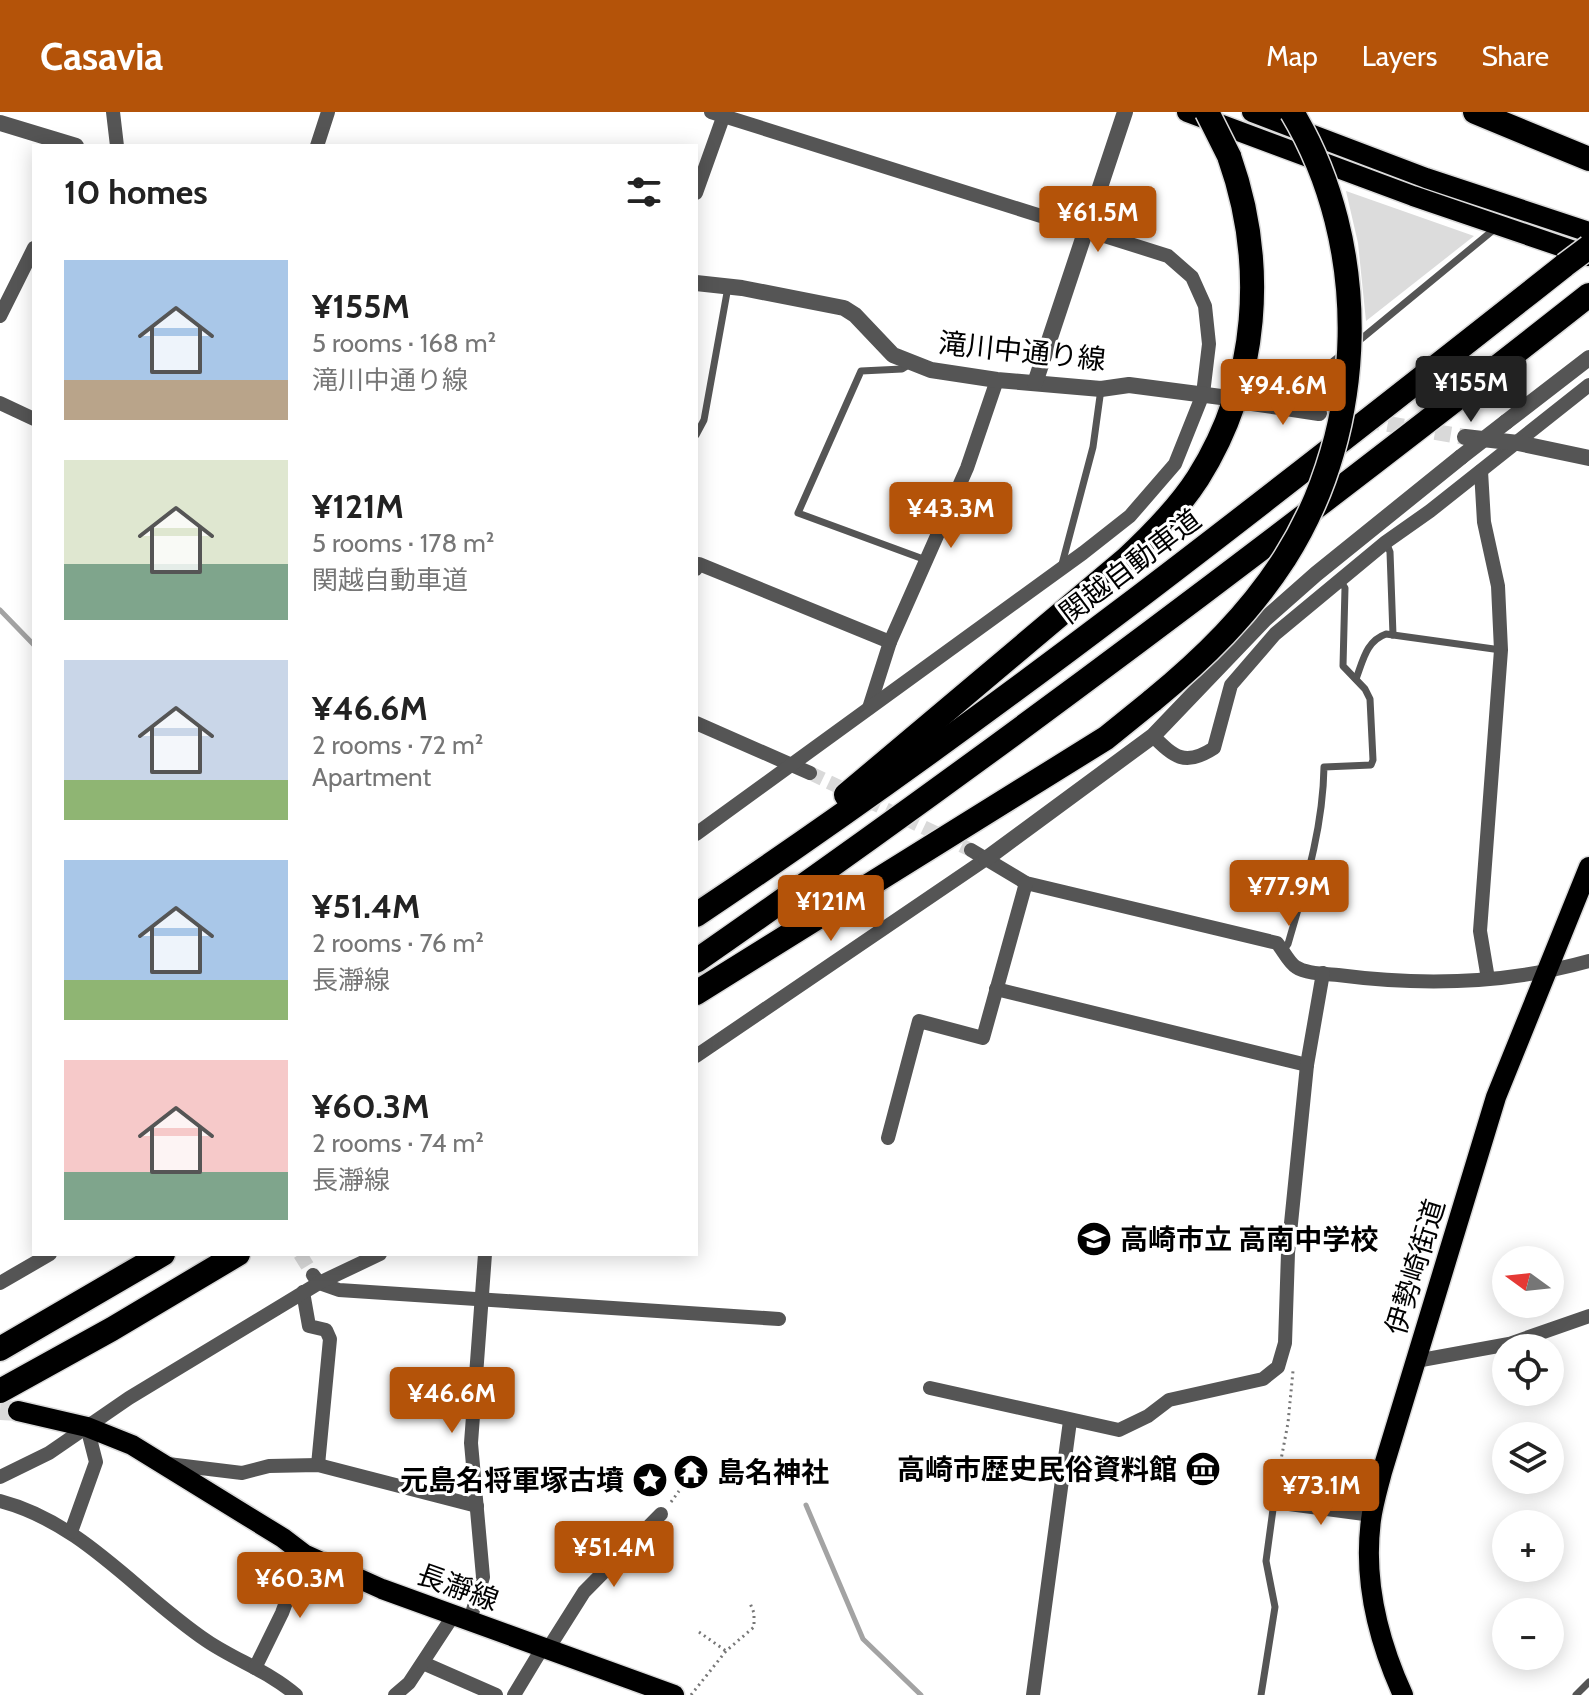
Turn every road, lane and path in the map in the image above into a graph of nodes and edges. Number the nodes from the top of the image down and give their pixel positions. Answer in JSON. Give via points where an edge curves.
{"nodes":[{"id":1,"x":113,"y":112,"type":"edge"},
{"id":2,"x":328,"y":112,"type":"edge"},
{"id":3,"x":1125,"y":112,"type":"edge"},
{"id":4,"x":1187,"y":112,"type":"edge"},
{"id":5,"x":1207,"y":112,"type":"edge"},
{"id":6,"x":1252,"y":112,"type":"edge"},
{"id":7,"x":1292,"y":112,"type":"edge"},
{"id":8,"x":1475,"y":112,"type":"edge"},
{"id":9,"x":720,"y":113,"type":"edge"},
{"id":10,"x":0,"y":123,"type":"edge"},
{"id":11,"x":69,"y":144,"type":"edge"},
{"id":12,"x":117,"y":144,"type":"edge"},
{"id":13,"x":318,"y":144,"type":"edge"},
{"id":14,"x":1589,"y":159,"type":"edge"},
{"id":15,"x":698,"y":186,"type":"edge"},
{"id":16,"x":1499,"y":225,"type":"junction"},
{"id":17,"x":1085,"y":231,"type":"junction"},
{"id":18,"x":1589,"y":232,"type":"edge"},
{"id":19,"x":1589,"y":247,"type":"edge"},
{"id":20,"x":32,"y":252,"type":"edge"},
{"id":21,"x":1589,"y":256,"type":"edge"},
{"id":22,"x":698,"y":283,"type":"edge"},
{"id":23,"x":728,"y":287,"type":"junction"},
{"id":24,"x":1589,"y":295,"type":"edge"},
{"id":25,"x":0,"y":316,"type":"edge"},
{"id":26,"x":1589,"y":358,"type":"edge"},
{"id":27,"x":910,"y":364,"type":"junction"},
{"id":28,"x":997,"y":380,"type":"junction"},
{"id":29,"x":1035,"y":383,"type":"junction"},
{"id":30,"x":1589,"y":385,"type":"edge"},
{"id":31,"x":1101,"y":389,"type":"junction"},
{"id":32,"x":1203,"y":394,"type":"junction"},
{"id":33,"x":1221,"y":397,"type":"dead end"},
{"id":34,"x":0,"y":403,"type":"edge"},
{"id":35,"x":1252,"y":403,"type":"dead end"},
{"id":36,"x":1278,"y":406,"type":"junction"},
{"id":37,"x":1319,"y":413,"type":"dead end"},
{"id":38,"x":32,"y":418,"type":"edge"},
{"id":39,"x":698,"y":431,"type":"edge"},
{"id":40,"x":1465,"y":437,"type":"tunnel mouth"},
{"id":41,"x":1518,"y":443,"type":"junction"},
{"id":42,"x":1589,"y":458,"type":"edge"},
{"id":43,"x":1481,"y":471,"type":"junction"},
{"id":44,"x":1386,"y":542,"type":"junction"},
{"id":45,"x":926,"y":560,"type":"junction"},
{"id":46,"x":698,"y":566,"type":"edge"},
{"id":47,"x":1060,"y":570,"type":"junction"},
{"id":48,"x":1340,"y":580,"type":"junction"},
{"id":49,"x":1393,"y":635,"type":"junction"},
{"id":50,"x":890,"y":642,"type":"junction"},
{"id":51,"x":1501,"y":650,"type":"junction"},
{"id":52,"x":1356,"y":679,"type":"junction"},
{"id":53,"x":869,"y":708,"type":"junction"},
{"id":54,"x":698,"y":724,"type":"edge"},
{"id":55,"x":1153,"y":736,"type":"junction"},
{"id":56,"x":793,"y":765,"type":"junction"},
{"id":57,"x":810,"y":773,"type":"tunnel mouth"},
{"id":58,"x":698,"y":833,"type":"edge"},
{"id":59,"x":978,"y":855,"type":"junction"},
{"id":60,"x":1589,"y":867,"type":"edge"},
{"id":61,"x":1026,"y":883,"type":"junction"},
{"id":62,"x":718,"y":901,"type":"junction"},
{"id":63,"x":698,"y":914,"type":"edge"},
{"id":64,"x":1283,"y":951,"type":"junction"},
{"id":65,"x":698,"y":960,"type":"edge"},
{"id":66,"x":1589,"y":961,"type":"edge"},
{"id":67,"x":1323,"y":973,"type":"junction"},
{"id":68,"x":1547,"y":973,"type":"junction"},
{"id":69,"x":1488,"y":979,"type":"junction"},
{"id":70,"x":996,"y":989,"type":"junction"},
{"id":71,"x":698,"y":992,"type":"edge"},
{"id":72,"x":698,"y":1055,"type":"edge"},
{"id":73,"x":1307,"y":1065,"type":"junction"},
{"id":74,"x":888,"y":1138,"type":"dead end"},
{"id":75,"x":47,"y":1256,"type":"edge"},
{"id":76,"x":160,"y":1256,"type":"edge"},
{"id":77,"x":235,"y":1256,"type":"edge"},
{"id":78,"x":375,"y":1256,"type":"edge"},
{"id":79,"x":485,"y":1256,"type":"edge"},
{"id":80,"x":316,"y":1279,"type":"junction"},
{"id":81,"x":0,"y":1283,"type":"edge"},
{"id":82,"x":303,"y":1292,"type":"junction"},
{"id":83,"x":483,"y":1300,"type":"junction"},
{"id":84,"x":1589,"y":1316,"type":"edge"},
{"id":85,"x":779,"y":1319,"type":"dead end"},
{"id":86,"x":0,"y":1349,"type":"edge"},
{"id":87,"x":1416,"y":1361,"type":"junction"},
{"id":88,"x":930,"y":1388,"type":"dead end"},
{"id":89,"x":0,"y":1391,"type":"tunnel mouth"},
{"id":90,"x":1291,"y":1392,"type":"dead end"},
{"id":91,"x":18,"y":1411,"type":"tunnel mouth"},
{"id":92,"x":1070,"y":1421,"type":"junction"},
{"id":93,"x":87,"y":1427,"type":"junction"},
{"id":94,"x":164,"y":1463,"type":"junction"},
{"id":95,"x":318,"y":1465,"type":"junction"},
{"id":96,"x":0,"y":1477,"type":"edge"},
{"id":97,"x":0,"y":1501,"type":"edge"},
{"id":98,"x":1274,"y":1502,"type":"junction"},
{"id":99,"x":477,"y":1506,"type":"junction"},
{"id":100,"x":661,"y":1514,"type":"dead end"},
{"id":101,"x":1372,"y":1515,"type":"junction"},
{"id":102,"x":71,"y":1532,"type":"junction"},
{"id":103,"x":304,"y":1554,"type":"junction"},
{"id":104,"x":750,"y":1603,"type":"dead end"},
{"id":105,"x":461,"y":1618,"type":"junction"},
{"id":106,"x":699,"y":1632,"type":"dead end"},
{"id":107,"x":546,"y":1648,"type":"junction"},
{"id":108,"x":726,"y":1651,"type":"junction"},
{"id":109,"x":423,"y":1663,"type":"junction"},
{"id":110,"x":255,"y":1668,"type":"junction"},
{"id":111,"x":1589,"y":1682,"type":"edge"},
{"id":112,"x":296,"y":1695,"type":"edge"},
{"id":113,"x":395,"y":1695,"type":"edge"},
{"id":114,"x":496,"y":1695,"type":"edge"},
{"id":115,"x":514,"y":1695,"type":"edge"},
{"id":116,"x":674,"y":1695,"type":"edge"},
{"id":117,"x":691,"y":1695,"type":"edge"},
{"id":118,"x":1033,"y":1695,"type":"edge"},
{"id":119,"x":1261,"y":1695,"type":"edge"},
{"id":120,"x":1402,"y":1695,"type":"edge"},
{"id":121,"x":1576,"y":1695,"type":"edge"}],
"edges":[{"from":1,"to":12,"type":"street"},
{"from":2,"to":13,"type":"street"},
{"from":3,"to":17,"type":"street"},
{"from":4,"to":16,"type":"main road"},
{"from":5,"to":62,"type":"highway","bridge":true,"via":[[1229,156],[1247,215],[1252,316],[1232,406],[1197,480],[1125,560]]},
{"from":6,"to":18,"type":"main road"},
{"from":7,"to":71,"type":"highway","bridge":true,"via":[[1323,178],[1343,248],[1349,356],[1338,435],[1306,520],[1278,569],[1236,624],[1106,738]]},
{"from":8,"to":14,"type":"highway"},
{"from":9,"to":15,"type":"street"},
{"from":9,"to":17,"type":"street"},
{"from":10,"to":11,"type":"street"},
{"from":16,"to":21,"type":"main road"},
{"from":16,"to":36,"type":"lane"},
{"from":17,"to":29,"type":"street"},
{"from":17,"to":32,"type":"street","via":[[1168,256],[1192,277],[1205,306],[1209,344]]},
{"from":19,"to":62,"type":"highway","name":"関越自動車道","bridge":true,"via":[[1087,637]]},
{"from":20,"to":25,"type":"street"},
{"from":22,"to":23,"type":"street","name":"滝川中通り線"},
{"from":23,"to":27,"type":"street","name":"滝川中通り線","via":[[844,308],[893,355]]},
{"from":23,"to":39,"type":"lane"},
{"from":24,"to":65,"type":"highway","via":[[1085,683]]},
{"from":26,"to":55,"type":"street","bridge":true,"via":[[1316,574],[1265,619]]},
{"from":27,"to":28,"type":"street","name":"滝川中通り線"},
{"from":27,"to":45,"type":"lane","via":[[861,371],[798,513]]},
{"from":28,"to":29,"type":"street","name":"滝川中通り線"},
{"from":28,"to":45,"type":"street","via":[[967,468]]},
{"from":29,"to":31,"type":"street","name":"滝川中通り線"},
{"from":30,"to":41,"type":"street"},
{"from":31,"to":32,"type":"street","name":"滝川中通り線","via":[[1129,385]]},
{"from":31,"to":47,"type":"lane","via":[[1093,447]]},
{"from":32,"to":33,"type":"street","name":"滝川中通り線"},
{"from":32,"to":47,"type":"street","via":[[1175,464],[1130,516]]},
{"from":34,"to":38,"type":"street"},
{"from":35,"to":36,"type":"street"},
{"from":36,"to":37,"type":"street"},
{"from":40,"to":41,"type":"street"},
{"from":41,"to":42,"type":"street"},
{"from":41,"to":43,"type":"street"},
{"from":43,"to":44,"type":"street"},
{"from":43,"to":51,"type":"street","via":[[1484,522],[1498,586]]},
{"from":44,"to":48,"type":"street"},
{"from":44,"to":49,"type":"lane"},
{"from":45,"to":50,"type":"street"},
{"from":46,"to":50,"type":"street"},
{"from":47,"to":53,"type":"street"},
{"from":48,"to":52,"type":"lane","via":[[1345,588],[1343,666]]},
{"from":48,"to":55,"type":"street","via":[[1275,634],[1231,685],[1214,748],[1182,758]]},
{"from":49,"to":51,"type":"lane"},
{"from":49,"to":52,"type":"lane","via":[[1370,643]]},
{"from":50,"to":53,"type":"street"},
{"from":51,"to":69,"type":"street","via":[[1480,931]]},
{"from":52,"to":64,"type":"lane","via":[[1370,699],[1373,760],[1371,765],[1324,767],[1313,855]]},
{"from":53,"to":56,"type":"street"},
{"from":54,"to":56,"type":"street"},
{"from":55,"to":59,"type":"street"},
{"from":56,"to":57,"type":"street"},
{"from":56,"to":58,"type":"street"},
{"from":59,"to":61,"type":"street"},
{"from":59,"to":72,"type":"street"},
{"from":60,"to":68,"type":"main road","name":"伊勢崎街道"},
{"from":61,"to":64,"type":"street","via":[[1277,943]]},
{"from":61,"to":70,"type":"street"},
{"from":62,"to":63,"type":"highway","name":"関越自動車道"},
{"from":64,"to":67,"type":"street","via":[[1296,968]]},
{"from":66,"to":68,"type":"street"},
{"from":67,"to":69,"type":"street","via":[[1392,982]]},
{"from":67,"to":73,"type":"street"},
{"from":68,"to":69,"type":"street"},
{"from":68,"to":87,"type":"main road","name":"伊勢崎街道","via":[[1496,1097]]},
{"from":70,"to":73,"type":"street"},
{"from":70,"to":74,"type":"street","via":[[983,1038],[919,1021]]},
{"from":73,"to":92,"type":"street","via":[[1288,1253],[1285,1343],[1278,1367],[1263,1379],[1169,1400],[1119,1430]]},
{"from":75,"to":81,"type":"street"},
{"from":76,"to":86,"type":"highway"},
{"from":77,"to":89,"type":"highway"},
{"from":78,"to":80,"type":"street"},
{"from":79,"to":83,"type":"street"},
{"from":80,"to":82,"type":"street"},
{"from":80,"to":83,"type":"street","via":[[339,1290]]},
{"from":82,"to":93,"type":"street"},
{"from":82,"to":95,"type":"street","via":[[309,1326],[326,1330],[330,1339]]},
{"from":83,"to":85,"type":"street"},
{"from":83,"to":99,"type":"street","via":[[471,1443]]},
{"from":84,"to":87,"type":"street","via":[[1509,1344]]},
{"from":87,"to":101,"type":"main road","name":"伊勢崎街道"},
{"from":88,"to":92,"type":"street"},
{"from":90,"to":98,"type":"path"},
{"from":91,"to":93,"type":"main road","name":"長瀞線"},
{"from":92,"to":118,"type":"street"},
{"from":93,"to":94,"type":"main road","name":"長瀞線"},
{"from":93,"to":96,"type":"street"},
{"from":93,"to":102,"type":"street","via":[[96,1462]]},
{"from":94,"to":95,"type":"street","via":[[242,1473],[269,1466]]},
{"from":94,"to":103,"type":"main road","name":"長瀞線"},
{"from":95,"to":99,"type":"street"},
{"from":97,"to":102,"type":"street","via":[[27,1508]]},
{"from":98,"to":101,"type":"street"},
{"from":98,"to":119,"type":"lane","via":[[1266,1561],[1275,1607]]},
{"from":99,"to":105,"type":"street","via":[[483,1577]]},
{"from":100,"to":107,"type":"street","via":[[584,1592]]},
{"from":101,"to":120,"type":"main road","name":"伊勢崎街道","via":[[1368,1572],[1374,1612]]},
{"from":102,"to":110,"type":"street","via":[[163,1610]]},
{"from":103,"to":105,"type":"main road","name":"長瀞線"},
{"from":103,"to":110,"type":"street"},
{"from":104,"to":108,"type":"path","via":[[754,1627]]},
{"from":105,"to":107,"type":"main road","name":"長瀞線"},
{"from":105,"to":109,"type":"street"},
{"from":106,"to":108,"type":"path"},
{"from":107,"to":115,"type":"street"},
{"from":107,"to":116,"type":"main road","name":"長瀞線"},
{"from":108,"to":117,"type":"path"},
{"from":109,"to":113,"type":"street"},
{"from":109,"to":114,"type":"street"},
{"from":110,"to":112,"type":"street"},
{"from":111,"to":121,"type":"lane"}]}
